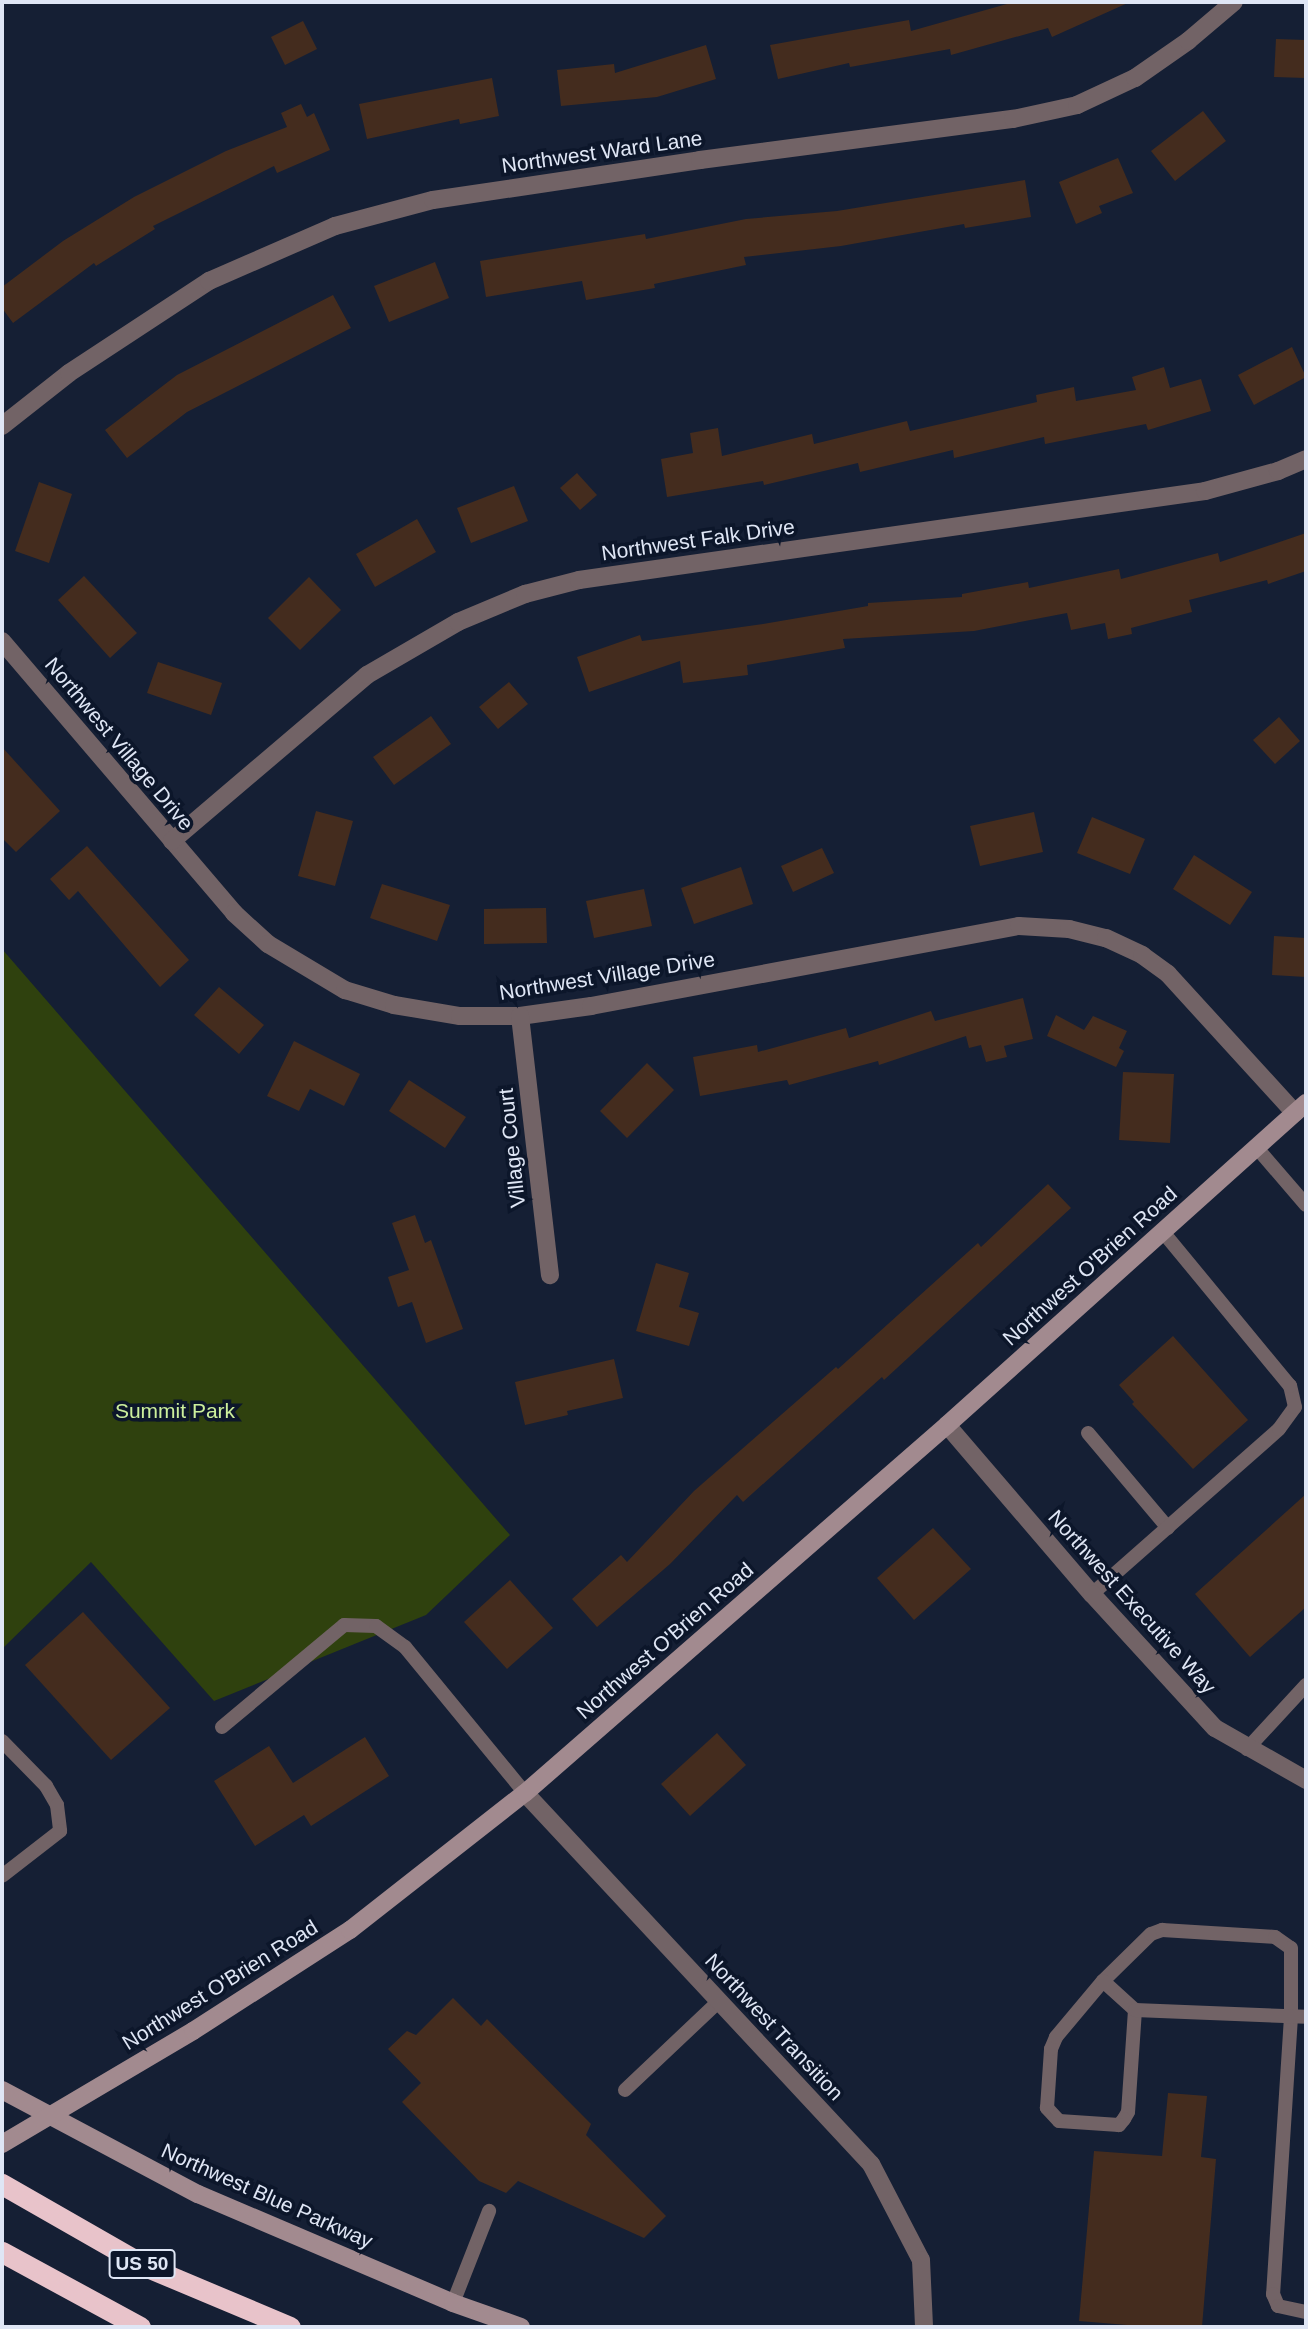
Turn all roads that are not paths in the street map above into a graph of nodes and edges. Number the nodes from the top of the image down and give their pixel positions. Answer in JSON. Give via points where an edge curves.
{"nodes":[{"id":1,"x":1234,"y":2,"type":"edge"},
{"id":2,"x":2,"y":426,"type":"edge"},
{"id":3,"x":1306,"y":459,"type":"edge"},
{"id":4,"x":2,"y":641,"type":"edge"},
{"id":5,"x":172,"y":841,"type":"junction"},
{"id":6,"x":520,"y":1016,"type":"junction"},
{"id":7,"x":1301,"y":1108,"type":"edge"},
{"id":8,"x":1257,"y":1148,"type":"junction"},
{"id":9,"x":1306,"y":1205,"type":"edge"},
{"id":10,"x":1163,"y":1232,"type":"junction"},
{"id":11,"x":550,"y":1275,"type":"dead end"},
{"id":12,"x":947,"y":1425,"type":"junction"},
{"id":13,"x":1087,"y":1433,"type":"dead end"},
{"id":14,"x":1168,"y":1528,"type":"junction"},
{"id":15,"x":1092,"y":1594,"type":"junction"},
{"id":16,"x":1306,"y":1685,"type":"edge"},
{"id":17,"x":222,"y":1727,"type":"dead end"},
{"id":18,"x":2,"y":1741,"type":"edge"},
{"id":19,"x":1247,"y":1749,"type":"junction"},
{"id":20,"x":1306,"y":1780,"type":"edge"},
{"id":21,"x":525,"y":1793,"type":"junction"},
{"id":22,"x":2,"y":1876,"type":"edge"},
{"id":23,"x":1103,"y":1981,"type":"junction"},
{"id":24,"x":719,"y":2001,"type":"junction"},
{"id":25,"x":1135,"y":2010,"type":"junction"},
{"id":26,"x":1291,"y":2017,"type":"junction"},
{"id":27,"x":1306,"y":2017,"type":"edge"},
{"id":28,"x":2,"y":2090,"type":"edge"},
{"id":29,"x":625,"y":2090,"type":"dead end"},
{"id":30,"x":2,"y":2144,"type":"edge"},
{"id":31,"x":2,"y":2184,"type":"edge"},
{"id":32,"x":489,"y":2211,"type":"dead end"},
{"id":33,"x":2,"y":2252,"type":"edge"},
{"id":34,"x":453,"y":2303,"type":"junction"},
{"id":35,"x":1306,"y":2312,"type":"edge"},
{"id":36,"x":140,"y":2327,"type":"edge"},
{"id":37,"x":290,"y":2327,"type":"edge"},
{"id":38,"x":521,"y":2327,"type":"edge"},
{"id":39,"x":924,"y":2327,"type":"edge"}],
"edges":[{"from":1,"to":2,"type":"street","name":"Northwest Ward Lane","via":[[1135,78],[1077,105],[1013,119],[433,200],[335,226],[209,281],[69,373]]},
{"from":3,"to":5,"type":"street","name":"Northwest Falk Drive","via":[[1205,491],[579,580],[525,594],[426,639],[367,675]]},
{"from":4,"to":5,"type":"street","name":"Northwest Village Drive"},
{"from":5,"to":6,"type":"street","name":"Northwest Village Drive","via":[[234,913],[268,944],[345,990],[394,1005],[460,1016]]},
{"from":6,"to":7,"type":"street","name":"Northwest Village Drive","via":[[1019,926],[1069,929],[1142,954],[1168,974]]},
{"from":6,"to":11,"type":"street","name":"Village Court"},
{"from":7,"to":8,"type":"street","name":"Northwest O'Brien Road"},
{"from":8,"to":9,"type":"lane"},
{"from":8,"to":10,"type":"street","name":"Northwest O'Brien Road"},
{"from":10,"to":12,"type":"street","name":"Northwest O'Brien Road"},
{"from":10,"to":14,"type":"lane","via":[[1290,1386],[1295,1407],[1279,1429]]},
{"from":12,"to":15,"type":"street","name":"Northwest Executive Way"},
{"from":12,"to":21,"type":"street","name":"Northwest O'Brien Road"},
{"from":13,"to":14,"type":"lane"},
{"from":14,"to":15,"type":"lane"},
{"from":15,"to":19,"type":"street","name":"Northwest Executive Way","via":[[1215,1728]]},
{"from":16,"to":19,"type":"lane"},
{"from":17,"to":21,"type":"lane","via":[[344,1625],[376,1626],[405,1647]]},
{"from":18,"to":22,"type":"lane","via":[[46,1786],[57,1805],[60,1830]]},
{"from":19,"to":20,"type":"street","name":"Northwest Executive Way"},
{"from":21,"to":24,"type":"street","name":"Northwest Transition"},
{"from":21,"to":30,"type":"street","name":"Northwest O'Brien Road","via":[[349,1930],[193,2031]]},
{"from":23,"to":25,"type":"lane"},
{"from":23,"to":25,"type":"lane","via":[[1051,2049],[1046,2108],[1059,2121],[1119,2125],[1124,2119]]},
{"from":23,"to":26,"type":"lane","via":[[1156,1931],[1275,1937],[1292,1952]]},
{"from":24,"to":29,"type":"lane"},
{"from":24,"to":39,"type":"street","name":"Northwest Transition","via":[[871,2164],[921,2260]]},
{"from":25,"to":26,"type":"lane"},
{"from":26,"to":27,"type":"lane"},
{"from":26,"to":35,"type":"lane","via":[[1273,2294],[1278,2306]]},
{"from":28,"to":34,"type":"street","name":"Northwest Blue Parkway","via":[[198,2194]]},
{"from":31,"to":37,"type":"highway","number":"US 50","via":[[145,2266]]},
{"from":32,"to":34,"type":"lane"},
{"from":33,"to":36,"type":"highway","number":"US 50"},
{"from":34,"to":38,"type":"street","name":"Northwest Blue Parkway"}]}
